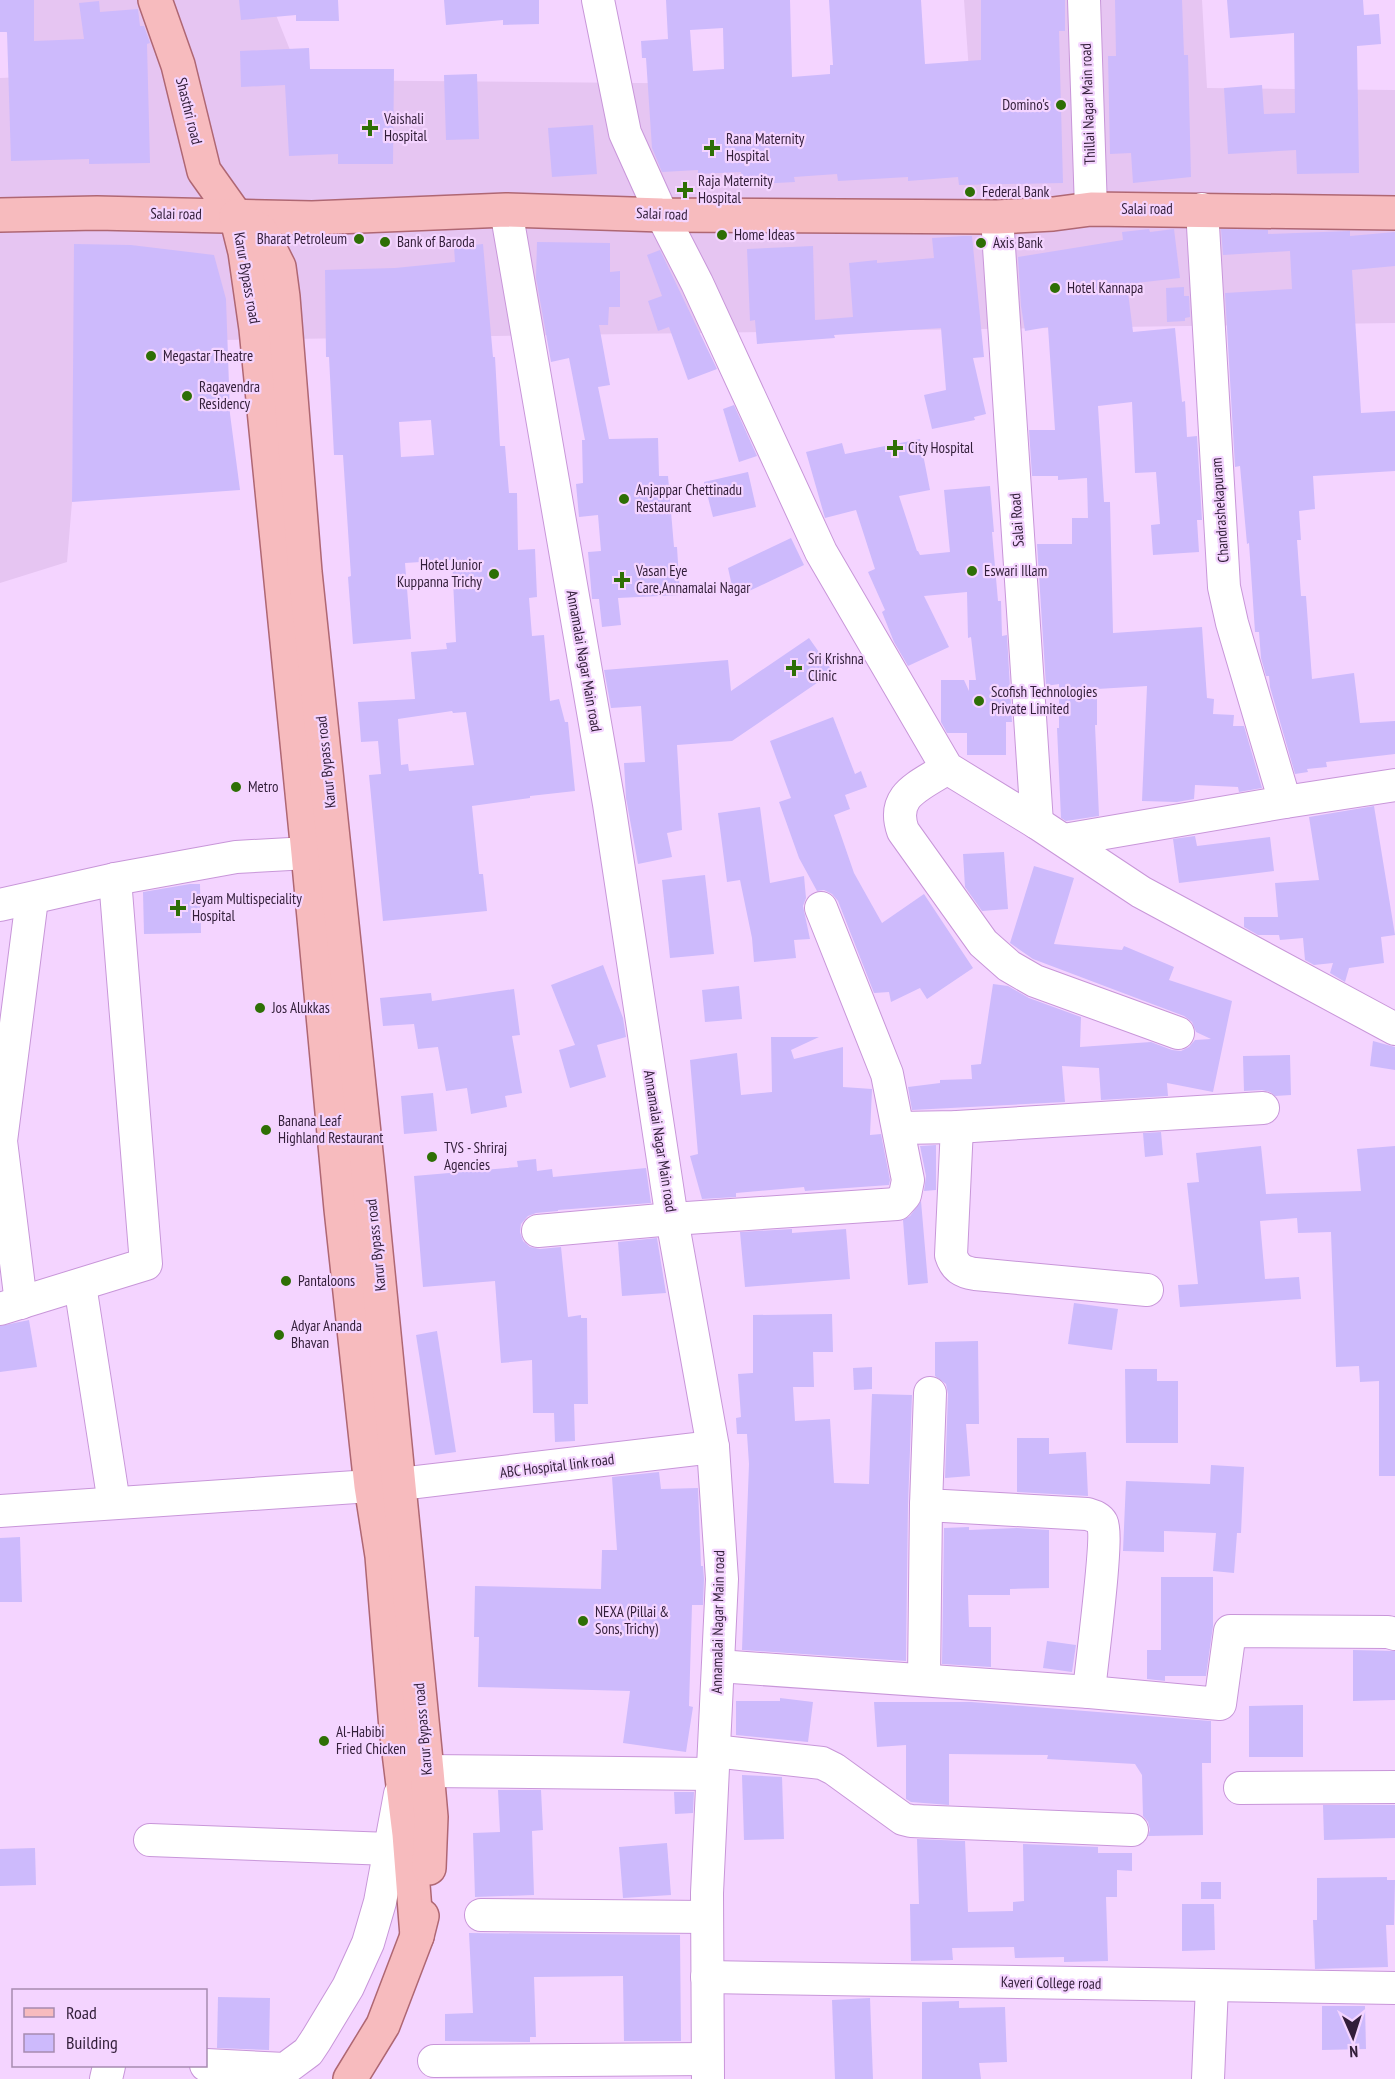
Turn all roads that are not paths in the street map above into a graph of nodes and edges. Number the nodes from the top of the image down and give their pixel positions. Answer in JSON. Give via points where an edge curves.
{"nodes":[{"id":1,"x":155,"y":0,"type":"edge"},
{"id":2,"x":598,"y":0,"type":"edge"},
{"id":3,"x":1084,"y":0,"type":"edge"},
{"id":4,"x":1091,"y":208,"type":"junction"},
{"id":5,"x":506,"y":210,"type":"junction"},
{"id":6,"x":1202,"y":210,"type":"junction"},
{"id":7,"x":1395,"y":213,"type":"edge"},
{"id":8,"x":0,"y":215,"type":"edge"},
{"id":9,"x":662,"y":215,"type":"junction"},
{"id":10,"x":236,"y":216,"type":"junction"},
{"id":11,"x":997,"y":217,"type":"junction"},
{"id":12,"x":947,"y":768,"type":"junction"},
{"id":13,"x":1395,"y":785,"type":"edge"},
{"id":14,"x":1285,"y":802,"type":"junction"},
{"id":15,"x":1037,"y":823,"type":"junction"},
{"id":16,"x":1064,"y":840,"type":"junction"},
{"id":17,"x":308,"y":853,"type":"junction"},
{"id":18,"x":115,"y":879,"type":"junction"},
{"id":19,"x":32,"y":899,"type":"junction"},
{"id":20,"x":0,"y":905,"type":"edge"},
{"id":21,"x":820,"y":908,"type":"dead end"},
{"id":22,"x":1395,"y":1029,"type":"edge"},
{"id":23,"x":1178,"y":1033,"type":"dead end"},
{"id":24,"x":1263,"y":1108,"type":"dead end"},
{"id":25,"x":957,"y":1127,"type":"junction"},
{"id":26,"x":899,"y":1128,"type":"junction"},
{"id":27,"x":0,"y":1141,"type":"edge"},
{"id":28,"x":672,"y":1219,"type":"junction"},
{"id":29,"x":538,"y":1231,"type":"dead end"},
{"id":30,"x":80,"y":1285,"type":"junction"},
{"id":31,"x":1147,"y":1290,"type":"dead end"},
{"id":32,"x":11,"y":1306,"type":"edge"},
{"id":33,"x":930,"y":1393,"type":"dead end"},
{"id":34,"x":713,"y":1447,"type":"junction"},
{"id":35,"x":386,"y":1485,"type":"junction"},
{"id":36,"x":114,"y":1503,"type":"junction"},
{"id":37,"x":926,"y":1505,"type":"junction"},
{"id":38,"x":0,"y":1511,"type":"edge"},
{"id":39,"x":1395,"y":1634,"type":"edge"},
{"id":40,"x":718,"y":1666,"type":"junction"},
{"id":41,"x":924,"y":1680,"type":"junction"},
{"id":42,"x":1089,"y":1692,"type":"junction"},
{"id":43,"x":713,"y":1762,"type":"junction"},
{"id":44,"x":415,"y":1776,"type":"junction"},
{"id":45,"x":1395,"y":1787,"type":"edge"},
{"id":46,"x":1240,"y":1788,"type":"dead end"},
{"id":47,"x":1132,"y":1830,"type":"dead end"},
{"id":48,"x":150,"y":1840,"type":"dead end"},
{"id":49,"x":390,"y":1849,"type":"junction"},
{"id":50,"x":481,"y":1915,"type":"dead end"},
{"id":51,"x":707,"y":1917,"type":"junction"},
{"id":52,"x":707,"y":1977,"type":"junction"},
{"id":53,"x":1212,"y":1986,"type":"junction"},
{"id":54,"x":1395,"y":1988,"type":"edge"},
{"id":55,"x":434,"y":2061,"type":"dead end"},
{"id":56,"x":207,"y":2065,"type":"edge"},
{"id":57,"x":707,"y":2069,"type":"edge"},
{"id":58,"x":350,"y":2079,"type":"edge"},
{"id":59,"x":1208,"y":2079,"type":"edge"}],
"edges":[{"from":1,"to":10,"type":"main road","name":"Shasthri road","via":[[178,65],[204,171]]},
{"from":2,"to":9,"type":"street","via":[[625,133]]},
{"from":3,"to":4,"type":"street","name":"Thillai Nagar Main road"},
{"from":4,"to":6,"type":"main road","name":"Salai road"},
{"from":4,"to":11,"type":"main road","name":"Salai road"},
{"from":5,"to":9,"type":"main road","name":"Salai road"},
{"from":5,"to":10,"type":"main road","name":"Salai road","via":[[312,218]]},
{"from":5,"to":28,"type":"street","name":"Annamalai Nagar Main road","via":[[609,804]]},
{"from":6,"to":7,"type":"main road","name":"Salai road"},
{"from":6,"to":14,"type":"street","name":"Chandrashekapuram","via":[[1224,587]]},
{"from":8,"to":10,"type":"main road","name":"Salai road"},
{"from":9,"to":11,"type":"main road","name":"Salai road"},
{"from":9,"to":12,"type":"street","via":[[821,552]]},
{"from":10,"to":17,"type":"main road","name":"Karur Bypass road","via":[[256,329]]},
{"from":10,"to":35,"type":"main road","name":"Karur Bypass road","via":[[261,231],[279,267],[283,297]]},
{"from":11,"to":15,"type":"street","name":"Salai Road"},
{"from":12,"to":15,"type":"street"},
{"from":12,"to":23,"type":"street","via":[[905,797],[900,820],[903,831],[982,943],[1035,981]]},
{"from":13,"to":14,"type":"street"},
{"from":14,"to":16,"type":"street"},
{"from":15,"to":16,"type":"street"},
{"from":16,"to":22,"type":"street","via":[[1142,892]]},
{"from":17,"to":18,"type":"street","via":[[236,857]]},
{"from":17,"to":35,"type":"main road","name":"Karur Bypass road","via":[[341,1209]]},
{"from":18,"to":19,"type":"street"},
{"from":18,"to":30,"type":"street","via":[[146,1264]]},
{"from":19,"to":20,"type":"street"},
{"from":19,"to":27,"type":"street"},
{"from":21,"to":26,"type":"street","via":[[887,1074]]},
{"from":24,"to":25,"type":"street"},
{"from":25,"to":26,"type":"street"},
{"from":25,"to":31,"type":"street","via":[[951,1255],[957,1268],[975,1274]]},
{"from":26,"to":28,"type":"street","via":[[908,1180],[905,1195],[897,1204]]},
{"from":27,"to":32,"type":"street"},
{"from":28,"to":29,"type":"street"},
{"from":28,"to":34,"type":"street","name":"Annamalai Nagar Main road"},
{"from":30,"to":32,"type":"street"},
{"from":30,"to":36,"type":"street"},
{"from":33,"to":37,"type":"street"},
{"from":34,"to":35,"type":"street","name":"ABC Hospital link road"},
{"from":34,"to":40,"type":"street","name":"Annamalai Nagar Main road","via":[[722,1579]]},
{"from":35,"to":36,"type":"street","name":"ABC Hospital link road"},
{"from":35,"to":44,"type":"main road","name":"Karur Bypass road"},
{"from":36,"to":38,"type":"street","name":"ABC Hospital link road"},
{"from":37,"to":41,"type":"street"},
{"from":37,"to":42,"type":"street","via":[[1098,1517],[1104,1531]]},
{"from":39,"to":42,"type":"street","via":[[1230,1631],[1220,1704]]},
{"from":40,"to":41,"type":"street"},
{"from":40,"to":43,"type":"street","name":"Annamalai Nagar Main road"},
{"from":41,"to":42,"type":"street"},
{"from":43,"to":44,"type":"street"},
{"from":43,"to":47,"type":"street","via":[[822,1763],[911,1821]]},
{"from":43,"to":51,"type":"street","name":"Annamalai Nagar Main road"},
{"from":44,"to":49,"type":"street"},
{"from":44,"to":58,"type":"main road","name":"Karur Bypass road","via":[[431,1817],[428,1896],[383,2025]]},
{"from":45,"to":46,"type":"street"},
{"from":48,"to":49,"type":"street"},
{"from":49,"to":56,"type":"street","via":[[368,1943],[348,1987],[308,2052],[285,2069]]},
{"from":50,"to":51,"type":"street"},
{"from":51,"to":52,"type":"street","name":"Annamalai Nagar Main road"},
{"from":52,"to":53,"type":"street","name":"Kaveri College road"},
{"from":52,"to":57,"type":"street","name":"Annamalai Nagar Main road"},
{"from":53,"to":54,"type":"street","name":"Kaveri College road"},
{"from":53,"to":59,"type":"street"},
{"from":55,"to":57,"type":"street"}]}
